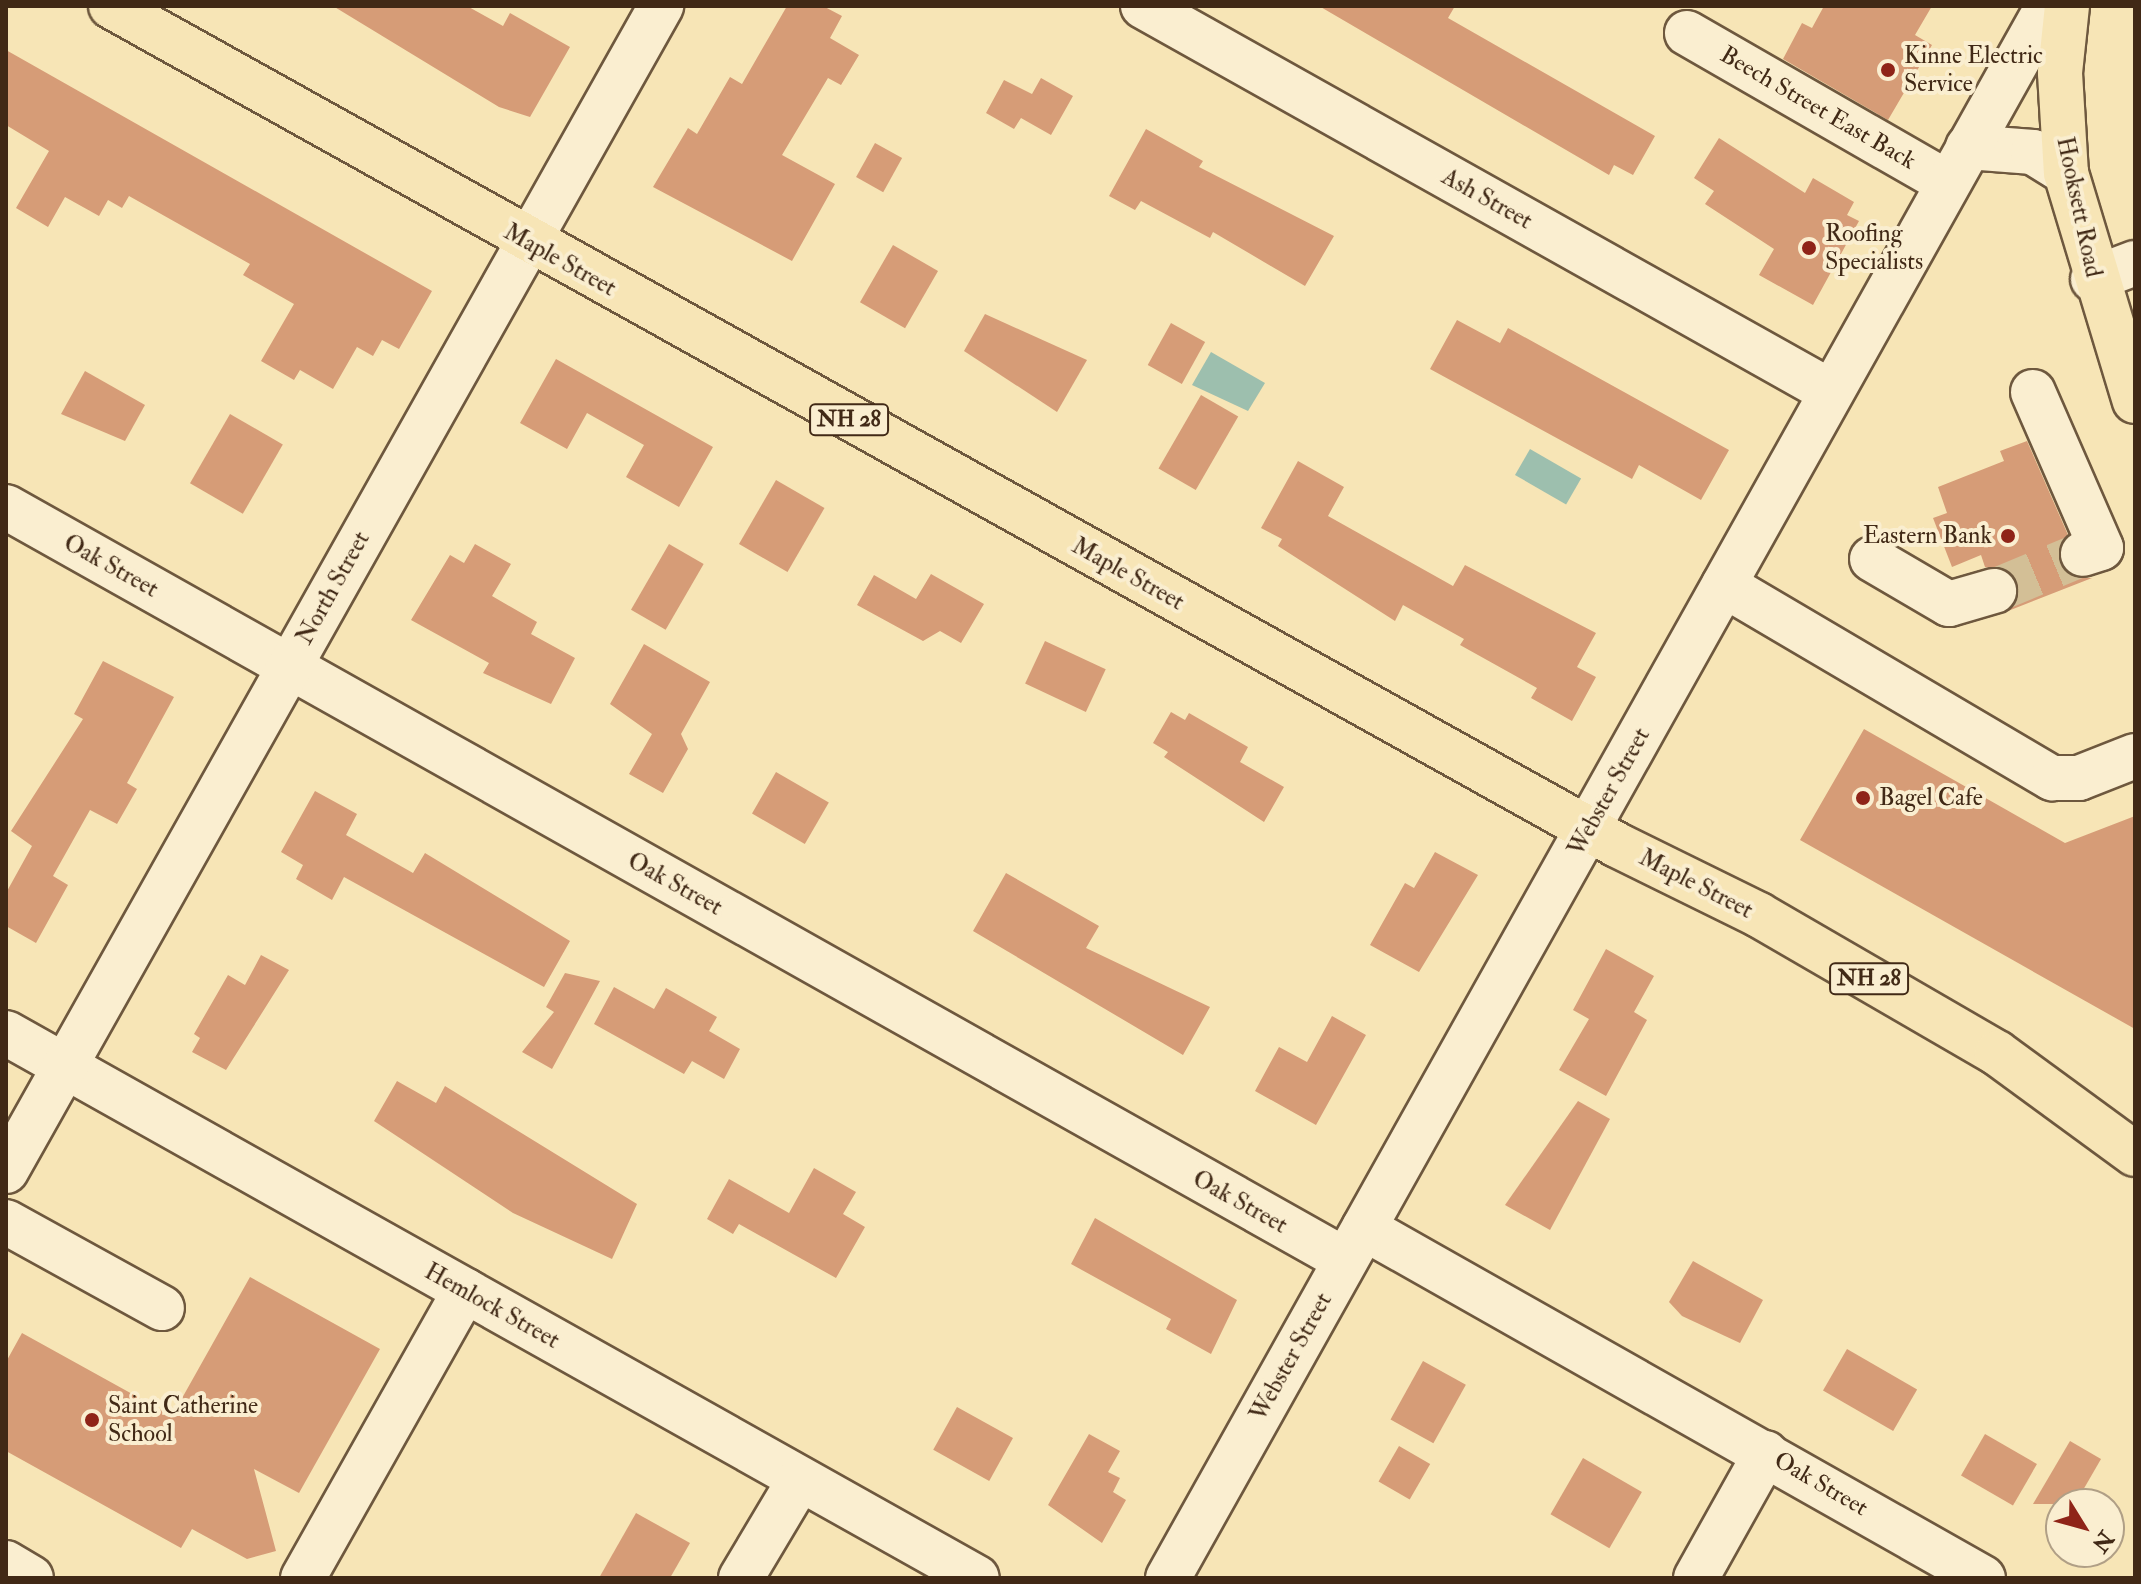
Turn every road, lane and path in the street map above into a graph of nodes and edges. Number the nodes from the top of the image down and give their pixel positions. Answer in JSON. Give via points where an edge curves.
{"nodes":[{"id":1,"x":111,"y":6,"type":"edge"},
{"id":2,"x":1143,"y":6,"type":"edge"},
{"id":3,"x":2048,"y":6,"type":"edge"},
{"id":4,"x":2067,"y":6,"type":"edge"},
{"id":5,"x":659,"y":7,"type":"edge"},
{"id":6,"x":1687,"y":33,"type":"dead end"},
{"id":7,"x":1958,"y":165,"type":"junction"},
{"id":8,"x":2066,"y":173,"type":"junction"},
{"id":9,"x":528,"y":242,"type":"junction"},
{"id":10,"x":2135,"y":263,"type":"edge"},
{"id":11,"x":2093,"y":279,"type":"junction"},
{"id":12,"x":1831,"y":392,"type":"junction"},
{"id":13,"x":2033,"y":392,"type":"dead end"},
{"id":14,"x":2135,"y":401,"type":"edge"},
{"id":15,"x":6,"y":507,"type":"edge"},
{"id":16,"x":2083,"y":554,"type":"dead end"},
{"id":17,"x":1872,"y":559,"type":"dead end"},
{"id":18,"x":1724,"y":585,"type":"junction"},
{"id":19,"x":1994,"y":591,"type":"tunnel mouth"},
{"id":20,"x":289,"y":667,"type":"junction"},
{"id":21,"x":2135,"y":756,"type":"edge"},
{"id":22,"x":1589,"y":829,"type":"junction"},
{"id":23,"x":6,"y":1033,"type":"edge"},
{"id":24,"x":65,"y":1066,"type":"junction"},
{"id":25,"x":2135,"y":1154,"type":"edge"},
{"id":26,"x":6,"y":1171,"type":"edge"},
{"id":27,"x":6,"y":1222,"type":"edge"},
{"id":28,"x":1355,"y":1244,"type":"junction"},
{"id":29,"x":465,"y":1291,"type":"junction"},
{"id":30,"x":162,"y":1308,"type":"dead end"},
{"id":31,"x":1766,"y":1453,"type":"junction"},
{"id":32,"x":800,"y":1479,"type":"junction"},
{"id":33,"x":6,"y":1563,"type":"edge"},
{"id":34,"x":31,"y":1578,"type":"edge"},
{"id":35,"x":303,"y":1578,"type":"edge"},
{"id":36,"x":741,"y":1578,"type":"edge"},
{"id":37,"x":977,"y":1578,"type":"edge"},
{"id":38,"x":1168,"y":1578,"type":"edge"},
{"id":39,"x":1696,"y":1578,"type":"edge"},
{"id":40,"x":1983,"y":1578,"type":"edge"}],
"edges":[{"from":1,"to":9,"type":"main road","name":"Maple Street","number":"NH 28"},
{"from":2,"to":12,"type":"street","name":"Ash Street"},
{"from":3,"to":7,"type":"street","name":"Webster Street"},
{"from":4,"to":8,"type":"main road","name":"Hooksett Road","via":[[2060,73]]},
{"from":5,"to":9,"type":"street","name":"North Street"},
{"from":6,"to":7,"type":"street","name":"Beech Street East Back"},
{"from":7,"to":8,"type":"street","via":[[2033,152]]},
{"from":7,"to":12,"type":"street","name":"Webster Street"},
{"from":8,"to":11,"type":"main road","name":"Hooksett Road"},
{"from":9,"to":20,"type":"street","name":"North Street"},
{"from":9,"to":22,"type":"main road","name":"Maple Street","number":"NH 28"},
{"from":10,"to":11,"type":"street"},
{"from":11,"to":14,"type":"main road","name":"Hooksett Road"},
{"from":12,"to":18,"type":"street","name":"Webster Street"},
{"from":13,"to":16,"type":"street","via":[[2101,548]]},
{"from":15,"to":20,"type":"street","name":"Oak Street"},
{"from":17,"to":19,"type":"street","via":[[1949,604]]},
{"from":18,"to":21,"type":"street","via":[[2052,778],[2079,778]]},
{"from":18,"to":22,"type":"street","name":"Webster Street"},
{"from":20,"to":24,"type":"street","name":"North Street"},
{"from":20,"to":28,"type":"street","name":"Oak Street"},
{"from":22,"to":25,"type":"main road","name":"Maple Street","number":"NH 28","via":[[1759,915],[1997,1053]]},
{"from":22,"to":28,"type":"street","name":"Webster Street"},
{"from":23,"to":24,"type":"street","name":"Hemlock Street"},
{"from":24,"to":26,"type":"street","name":"North Street"},
{"from":24,"to":29,"type":"street","name":"Hemlock Street"},
{"from":27,"to":30,"type":"street"},
{"from":28,"to":31,"type":"street","name":"Oak Street"},
{"from":28,"to":38,"type":"street","name":"Webster Street"},
{"from":29,"to":32,"type":"street","name":"Hemlock Street"},
{"from":29,"to":35,"type":"street"},
{"from":31,"to":39,"type":"street"},
{"from":31,"to":40,"type":"street","name":"Oak Street"},
{"from":32,"to":36,"type":"street"},
{"from":32,"to":37,"type":"street","name":"Hemlock Street"},
{"from":33,"to":34,"type":"street"}]}
